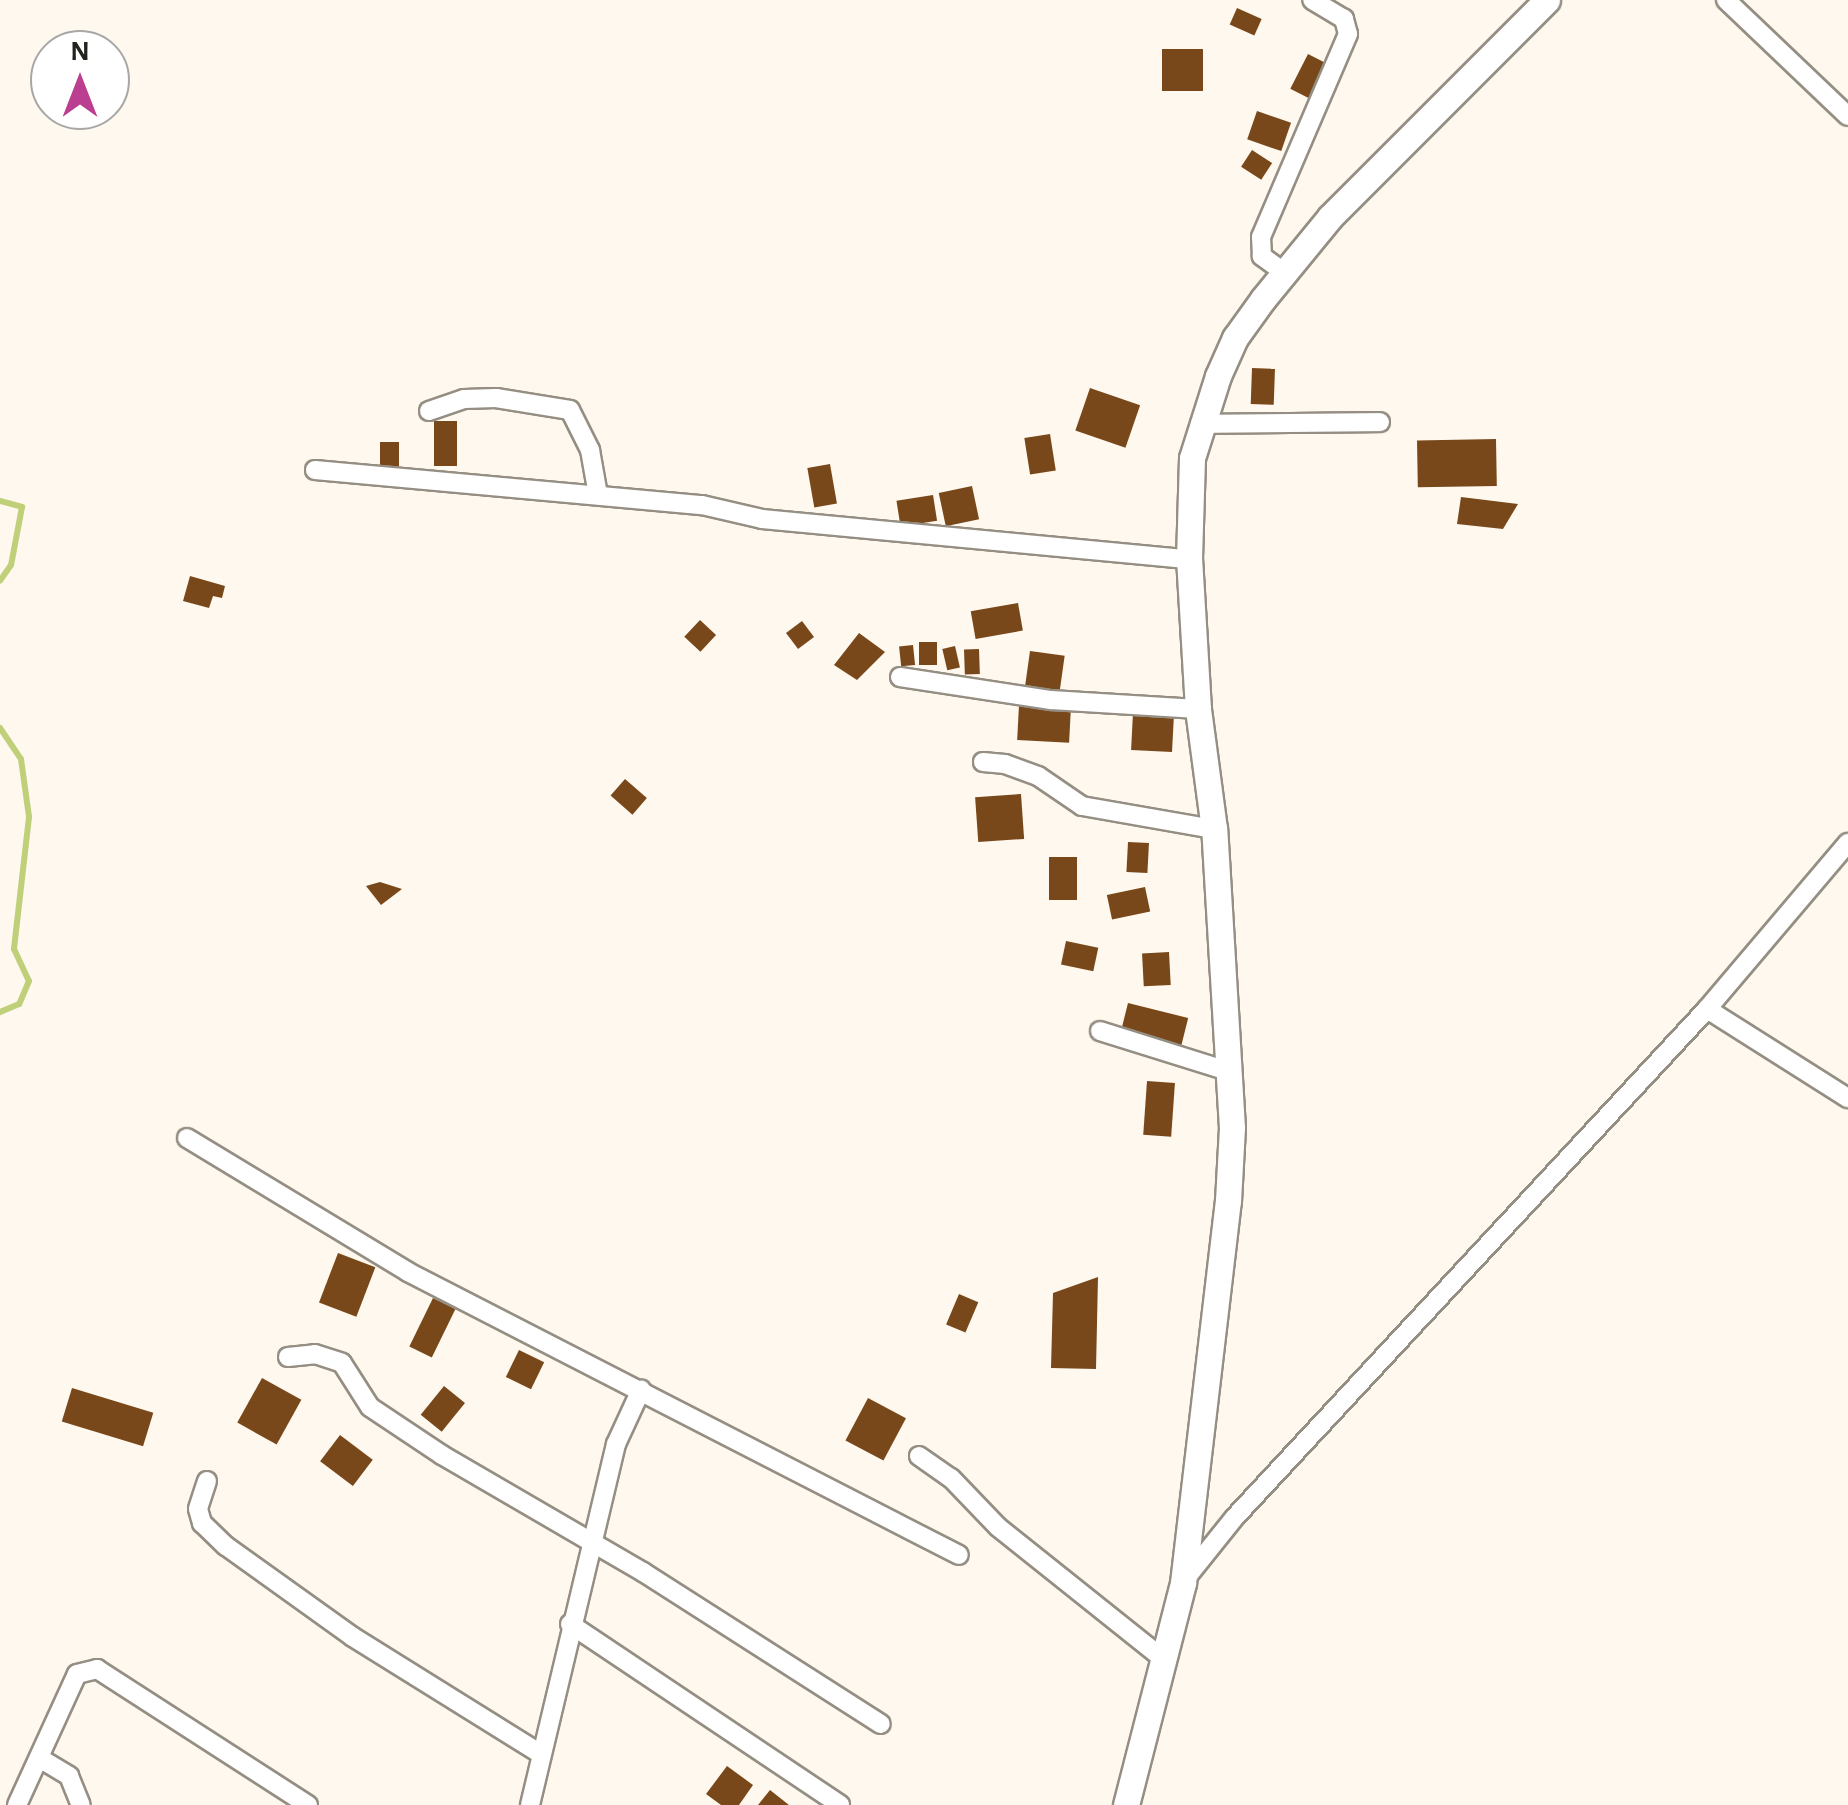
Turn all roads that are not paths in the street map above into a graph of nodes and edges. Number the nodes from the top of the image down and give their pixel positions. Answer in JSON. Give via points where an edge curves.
{"nodes":[{"id":1,"x":1312,"y":0,"type":"edge"},
{"id":2,"x":1547,"y":0,"type":"edge"},
{"id":3,"x":1726,"y":0,"type":"edge"},
{"id":4,"x":1848,"y":116,"type":"edge"},
{"id":5,"x":1285,"y":273,"type":"junction"},
{"id":6,"x":429,"y":411,"type":"dead end"},
{"id":7,"x":1380,"y":422,"type":"dead end"},
{"id":8,"x":1200,"y":424,"type":"junction"},
{"id":9,"x":315,"y":470,"type":"dead end"},
{"id":10,"x":598,"y":496,"type":"junction"},
{"id":11,"x":1189,"y":559,"type":"junction"},
{"id":12,"x":900,"y":677,"type":"dead end"},
{"id":13,"x":1198,"y":709,"type":"junction"},
{"id":14,"x":982,"y":762,"type":"dead end"},
{"id":15,"x":1214,"y":829,"type":"junction"},
{"id":16,"x":1848,"y":843,"type":"edge"},
{"id":17,"x":1707,"y":1009,"type":"junction"},
{"id":18,"x":1100,"y":1031,"type":"dead end"},
{"id":19,"x":1228,"y":1071,"type":"junction"},
{"id":20,"x":1848,"y":1098,"type":"edge"},
{"id":21,"x":187,"y":1138,"type":"dead end"},
{"id":22,"x":288,"y":1357,"type":"dead end"},
{"id":23,"x":640,"y":1390,"type":"junction"},
{"id":24,"x":919,"y":1456,"type":"dead end"},
{"id":25,"x":207,"y":1481,"type":"dead end"},
{"id":26,"x":591,"y":1541,"type":"junction"},
{"id":27,"x":959,"y":1555,"type":"dead end"},
{"id":28,"x":1183,"y":1582,"type":"junction"},
{"id":29,"x":570,"y":1624,"type":"junction"},
{"id":30,"x":1162,"y":1657,"type":"junction"},
{"id":31,"x":881,"y":1724,"type":"dead end"},
{"id":32,"x":541,"y":1754,"type":"junction"},
{"id":33,"x":41,"y":1758,"type":"junction"},
{"id":34,"x":17,"y":1805,"type":"edge"},
{"id":35,"x":81,"y":1805,"type":"edge"},
{"id":36,"x":308,"y":1805,"type":"edge"},
{"id":37,"x":530,"y":1805,"type":"edge"},
{"id":38,"x":840,"y":1805,"type":"edge"},
{"id":39,"x":1126,"y":1805,"type":"edge"}],
"edges":[{"from":1,"to":5,"type":"street","via":[[1344,18],[1348,34],[1261,237],[1262,256]]},
{"from":2,"to":5,"type":"street","via":[[1330,217]]},
{"from":3,"to":4,"type":"street"},
{"from":5,"to":8,"type":"street","via":[[1235,338]]},
{"from":6,"to":10,"type":"street","via":[[496,398],[570,410],[590,450]]},
{"from":7,"to":8,"type":"street"},
{"from":8,"to":11,"type":"street","via":[[1192,458]]},
{"from":9,"to":10,"type":"street"},
{"from":10,"to":11,"type":"street","via":[[702,505],[762,519]]},
{"from":11,"to":13,"type":"street"},
{"from":12,"to":13,"type":"street","via":[[1052,700]]},
{"from":13,"to":15,"type":"street"},
{"from":14,"to":15,"type":"street","via":[[1038,776],[1082,806]]},
{"from":15,"to":19,"type":"street"},
{"from":16,"to":17,"type":"street"},
{"from":17,"to":20,"type":"street"},
{"from":17,"to":28,"type":"street","via":[[1235,1517]]},
{"from":18,"to":19,"type":"street"},
{"from":19,"to":28,"type":"street","via":[[1228,1201]]},
{"from":21,"to":23,"type":"street","via":[[408,1272]]},
{"from":22,"to":26,"type":"street","via":[[315,1354],[342,1363],[370,1407]]},
{"from":23,"to":26,"type":"street","via":[[616,1444]]},
{"from":23,"to":27,"type":"street"},
{"from":24,"to":30,"type":"street"},
{"from":25,"to":32,"type":"street","via":[[198,1509],[226,1546],[353,1638]]},
{"from":26,"to":29,"type":"street"},
{"from":26,"to":31,"type":"street"},
{"from":28,"to":30,"type":"street"},
{"from":29,"to":32,"type":"street"},
{"from":29,"to":38,"type":"street"},
{"from":30,"to":39,"type":"street"},
{"from":32,"to":37,"type":"street"},
{"from":33,"to":34,"type":"street"},
{"from":33,"to":35,"type":"street","via":[[69,1776]]},
{"from":33,"to":36,"type":"street","via":[[77,1674],[97,1669]]}]}
